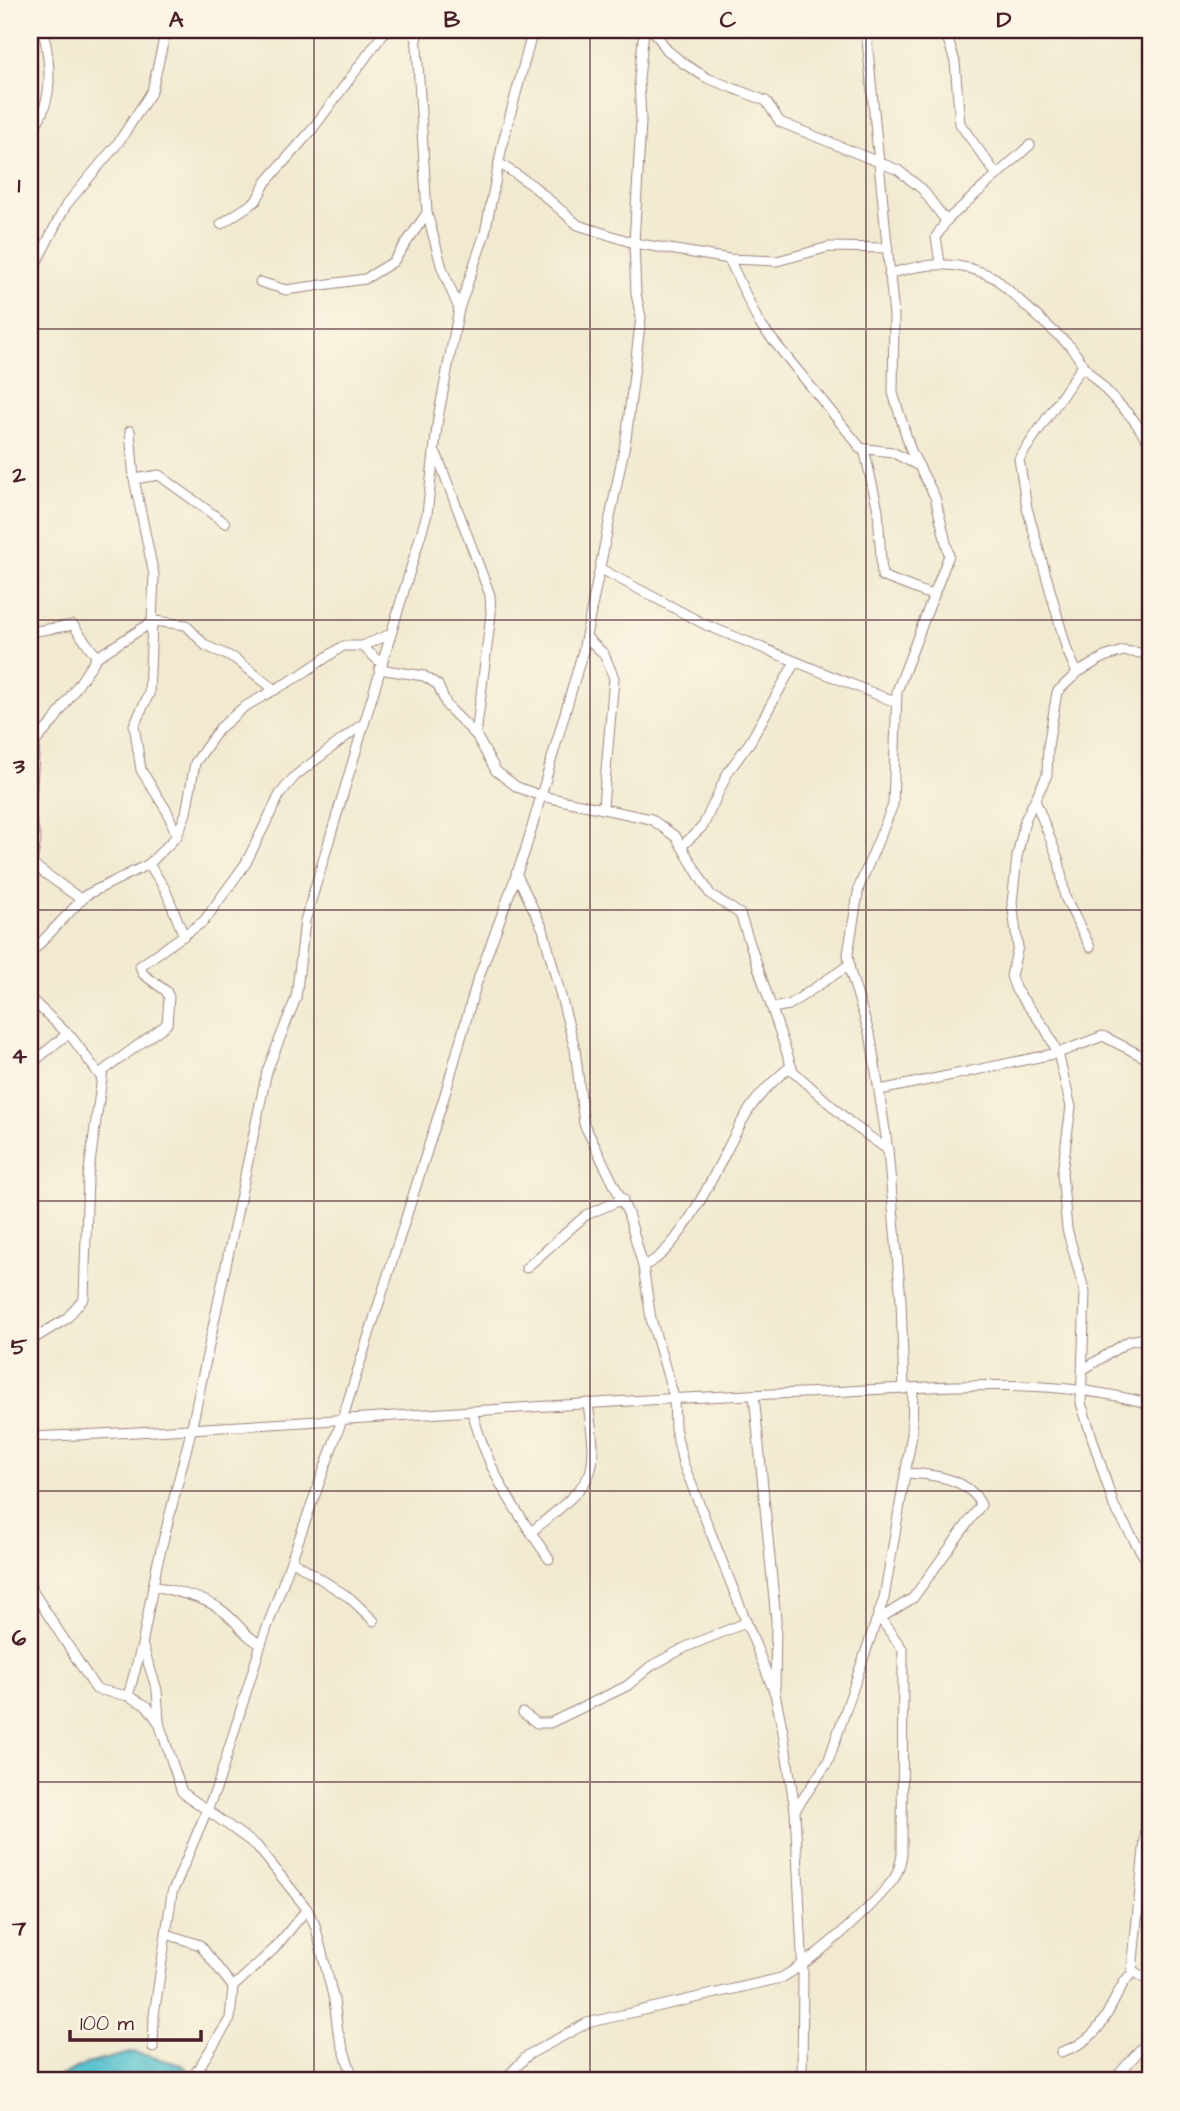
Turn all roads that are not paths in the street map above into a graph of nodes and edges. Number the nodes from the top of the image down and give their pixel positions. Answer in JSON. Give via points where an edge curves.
{"nodes":[{"id":1,"x":43,"y":30,"type":"edge"},
{"id":2,"x":166,"y":30,"type":"edge"},
{"id":3,"x":386,"y":30,"type":"edge"},
{"id":4,"x":416,"y":30,"type":"edge"},
{"id":5,"x":533,"y":30,"type":"edge"},
{"id":6,"x":644,"y":30,"type":"edge"},
{"id":7,"x":653,"y":30,"type":"edge"},
{"id":8,"x":866,"y":30,"type":"edge"},
{"id":9,"x":945,"y":30,"type":"edge"},
{"id":10,"x":30,"y":132,"type":"edge"},
{"id":11,"x":1030,"y":145,"type":"dead end"},
{"id":12,"x":877,"y":160,"type":"junction"},
{"id":13,"x":499,"y":163,"type":"junction"},
{"id":14,"x":997,"y":175,"type":"junction"},
{"id":15,"x":428,"y":213,"type":"junction"},
{"id":16,"x":946,"y":221,"type":"junction"},
{"id":17,"x":221,"y":224,"type":"dead end"},
{"id":18,"x":634,"y":243,"type":"junction"},
{"id":19,"x":888,"y":248,"type":"junction"},
{"id":20,"x":729,"y":259,"type":"junction"},
{"id":21,"x":940,"y":263,"type":"junction"},
{"id":22,"x":889,"y":274,"type":"junction"},
{"id":23,"x":30,"y":275,"type":"edge"},
{"id":24,"x":260,"y":282,"type":"dead end"},
{"id":25,"x":459,"y":309,"type":"junction"},
{"id":26,"x":1083,"y":365,"type":"junction"},
{"id":27,"x":130,"y":431,"type":"dead end"},
{"id":28,"x":1150,"y":444,"type":"edge"},
{"id":29,"x":859,"y":448,"type":"junction"},
{"id":30,"x":436,"y":453,"type":"junction"},
{"id":31,"x":919,"y":466,"type":"junction"},
{"id":32,"x":134,"y":479,"type":"junction"},
{"id":33,"x":225,"y":523,"type":"dead end"},
{"id":34,"x":601,"y":569,"type":"junction"},
{"id":35,"x":934,"y":596,"type":"junction"},
{"id":36,"x":155,"y":621,"type":"junction"},
{"id":37,"x":30,"y":632,"type":"edge"},
{"id":38,"x":391,"y":634,"type":"junction"},
{"id":39,"x":586,"y":637,"type":"junction"},
{"id":40,"x":362,"y":646,"type":"junction"},
{"id":41,"x":1150,"y":654,"type":"edge"},
{"id":42,"x":97,"y":657,"type":"junction"},
{"id":43,"x":795,"y":662,"type":"junction"},
{"id":44,"x":380,"y":666,"type":"junction"},
{"id":45,"x":1077,"y":673,"type":"junction"},
{"id":46,"x":275,"y":690,"type":"junction"},
{"id":47,"x":895,"y":702,"type":"junction"},
{"id":48,"x":361,"y":725,"type":"junction"},
{"id":49,"x":476,"y":735,"type":"junction"},
{"id":50,"x":541,"y":796,"type":"junction"},
{"id":51,"x":1035,"y":800,"type":"junction"},
{"id":52,"x":603,"y":806,"type":"junction"},
{"id":53,"x":30,"y":812,"type":"edge"},
{"id":54,"x":177,"y":836,"type":"junction"},
{"id":55,"x":683,"y":845,"type":"junction"},
{"id":56,"x":149,"y":864,"type":"junction"},
{"id":57,"x":31,"y":866,"type":"edge"},
{"id":58,"x":516,"y":873,"type":"junction"},
{"id":59,"x":82,"y":900,"type":"junction"},
{"id":60,"x":184,"y":936,"type":"junction"},
{"id":61,"x":1090,"y":947,"type":"dead end"},
{"id":62,"x":30,"y":954,"type":"edge"},
{"id":63,"x":849,"y":965,"type":"junction"},
{"id":64,"x":30,"y":998,"type":"edge"},
{"id":65,"x":772,"y":1008,"type":"junction"},
{"id":66,"x":67,"y":1034,"type":"junction"},
{"id":67,"x":1058,"y":1053,"type":"junction"},
{"id":68,"x":1150,"y":1059,"type":"edge"},
{"id":69,"x":30,"y":1065,"type":"edge"},
{"id":70,"x":791,"y":1066,"type":"junction"},
{"id":71,"x":102,"y":1077,"type":"junction"},
{"id":72,"x":880,"y":1090,"type":"junction"},
{"id":73,"x":888,"y":1150,"type":"junction"},
{"id":74,"x":623,"y":1199,"type":"junction"},
{"id":75,"x":643,"y":1266,"type":"junction"},
{"id":76,"x":526,"y":1268,"type":"dead end"},
{"id":77,"x":1150,"y":1337,"type":"edge"},
{"id":78,"x":30,"y":1341,"type":"edge"},
{"id":79,"x":1084,"y":1369,"type":"junction"},
{"id":80,"x":908,"y":1389,"type":"junction"},
{"id":81,"x":1082,"y":1390,"type":"junction"},
{"id":82,"x":754,"y":1395,"type":"junction"},
{"id":83,"x":674,"y":1397,"type":"junction"},
{"id":84,"x":588,"y":1403,"type":"junction"},
{"id":85,"x":1150,"y":1404,"type":"edge"},
{"id":86,"x":472,"y":1411,"type":"junction"},
{"id":87,"x":342,"y":1420,"type":"junction"},
{"id":88,"x":191,"y":1431,"type":"junction"},
{"id":89,"x":30,"y":1437,"type":"edge"},
{"id":90,"x":906,"y":1472,"type":"junction"},
{"id":91,"x":531,"y":1532,"type":"junction"},
{"id":92,"x":549,"y":1559,"type":"dead end"},
{"id":93,"x":293,"y":1560,"type":"junction"},
{"id":94,"x":1150,"y":1567,"type":"edge"},
{"id":95,"x":153,"y":1585,"type":"junction"},
{"id":96,"x":30,"y":1587,"type":"edge"},
{"id":97,"x":878,"y":1620,"type":"junction"},
{"id":98,"x":374,"y":1621,"type":"dead end"},
{"id":99,"x":746,"y":1623,"type":"junction"},
{"id":100,"x":261,"y":1644,"type":"junction"},
{"id":101,"x":142,"y":1645,"type":"junction"},
{"id":102,"x":775,"y":1694,"type":"junction"},
{"id":103,"x":128,"y":1696,"type":"junction"},
{"id":104,"x":523,"y":1713,"type":"dead end"},
{"id":105,"x":159,"y":1723,"type":"junction"},
{"id":106,"x":1150,"y":1736,"type":"edge"},
{"id":107,"x":206,"y":1808,"type":"junction"},
{"id":108,"x":795,"y":1810,"type":"junction"},
{"id":109,"x":307,"y":1909,"type":"junction"},
{"id":110,"x":167,"y":1934,"type":"junction"},
{"id":111,"x":802,"y":1964,"type":"junction"},
{"id":112,"x":1133,"y":1973,"type":"junction"},
{"id":113,"x":1150,"y":1982,"type":"edge"},
{"id":114,"x":233,"y":1987,"type":"junction"},
{"id":115,"x":1150,"y":2038,"type":"edge"},
{"id":116,"x":153,"y":2048,"type":"dead end"},
{"id":117,"x":1061,"y":2052,"type":"dead end"},
{"id":118,"x":196,"y":2072,"type":"dead end"},
{"id":119,"x":354,"y":2081,"type":"edge"},
{"id":120,"x":503,"y":2081,"type":"edge"},
{"id":121,"x":802,"y":2081,"type":"edge"},
{"id":122,"x":1113,"y":2081,"type":"edge"}],
"edges":[{"from":1,"to":10,"type":"street","via":[[50,59],[46,109]]},
{"from":2,"to":23,"type":"street","via":[[152,91],[118,143],[66,205]]},
{"from":3,"to":17,"type":"street","via":[[311,131],[266,182],[256,201]]},
{"from":4,"to":15,"type":"street"},
{"from":5,"to":13,"type":"street"},
{"from":6,"to":18,"type":"street"},
{"from":7,"to":12,"type":"street","via":[[683,63],[707,78],[766,101],[780,122]]},
{"from":8,"to":12,"type":"street"},
{"from":9,"to":14,"type":"street","via":[[955,62],[960,124]]},
{"from":11,"to":14,"type":"street"},
{"from":12,"to":16,"type":"street","via":[[912,179]]},
{"from":12,"to":19,"type":"street"},
{"from":13,"to":18,"type":"street","via":[[578,225]]},
{"from":13,"to":25,"type":"street","via":[[485,233]]},
{"from":14,"to":16,"type":"street"},
{"from":15,"to":24,"type":"street","via":[[393,262],[365,279],[286,290]]},
{"from":15,"to":25,"type":"street","via":[[442,268]]},
{"from":16,"to":21,"type":"street","via":[[936,237]]},
{"from":18,"to":20,"type":"street"},
{"from":18,"to":34,"type":"street","via":[[640,317],[626,439]]},
{"from":19,"to":20,"type":"street","via":[[829,247],[777,261]]},
{"from":19,"to":22,"type":"street"},
{"from":20,"to":29,"type":"street","via":[[758,323]]},
{"from":21,"to":22,"type":"street"},
{"from":21,"to":26,"type":"street","via":[[995,278],[1071,347]]},
{"from":22,"to":31,"type":"street","via":[[894,316],[893,393]]},
{"from":25,"to":30,"type":"street","via":[[438,418]]},
{"from":26,"to":28,"type":"street"},
{"from":26,"to":45,"type":"street","via":[[1020,454],[1018,464]]},
{"from":27,"to":32,"type":"street"},
{"from":29,"to":31,"type":"street","via":[[892,452]]},
{"from":29,"to":35,"type":"street","via":[[868,460],[876,497],[882,576]]},
{"from":30,"to":38,"type":"street","via":[[424,526]]},
{"from":30,"to":49,"type":"street","via":[[490,595]]},
{"from":31,"to":35,"type":"street","via":[[940,510],[949,555]]},
{"from":32,"to":33,"type":"street","via":[[159,475]]},
{"from":32,"to":36,"type":"street","via":[[154,575]]},
{"from":34,"to":39,"type":"street"},
{"from":34,"to":43,"type":"street","via":[[706,625]]},
{"from":35,"to":47,"type":"street"},
{"from":36,"to":42,"type":"street"},
{"from":36,"to":46,"type":"street","via":[[186,625],[206,646],[234,658]]},
{"from":36,"to":54,"type":"street","via":[[149,694],[134,725],[141,770]]},
{"from":37,"to":42,"type":"street","via":[[73,625]]},
{"from":38,"to":40,"type":"street"},
{"from":38,"to":44,"type":"street"},
{"from":39,"to":50,"type":"street"},
{"from":39,"to":52,"type":"street","via":[[604,654],[614,678]]},
{"from":40,"to":44,"type":"street"},
{"from":40,"to":46,"type":"street","via":[[343,646]]},
{"from":41,"to":45,"type":"street","via":[[1124,651]]},
{"from":42,"to":53,"type":"street","via":[[32,746]]},
{"from":43,"to":47,"type":"street"},
{"from":43,"to":55,"type":"street","via":[[728,772],[703,826]]},
{"from":44,"to":48,"type":"street"},
{"from":44,"to":49,"type":"street","via":[[432,680],[452,712]]},
{"from":45,"to":51,"type":"street","via":[[1054,699],[1046,775]]},
{"from":46,"to":54,"type":"street","via":[[244,707],[202,750]]},
{"from":47,"to":63,"type":"street","via":[[893,806],[856,896]]},
{"from":48,"to":60,"type":"street","via":[[295,776],[280,794],[246,863],[204,921]]},
{"from":48,"to":88,"type":"street","via":[[305,921],[296,998],[270,1061],[251,1136],[231,1253]]},
{"from":49,"to":50,"type":"street","via":[[496,771],[517,787]]},
{"from":50,"to":52,"type":"street"},
{"from":50,"to":58,"type":"street"},
{"from":51,"to":61,"type":"street","via":[[1059,861],[1065,897]]},
{"from":51,"to":67,"type":"street","via":[[1017,856],[1012,903],[1018,947],[1012,976],[1016,990]]},
{"from":52,"to":55,"type":"street","via":[[651,819]]},
{"from":53,"to":57,"type":"street","via":[[36,841]]},
{"from":54,"to":56,"type":"street"},
{"from":55,"to":65,"type":"street","via":[[710,894],[740,914]]},
{"from":56,"to":59,"type":"street","via":[[96,888]]},
{"from":56,"to":60,"type":"street"},
{"from":57,"to":59,"type":"street"},
{"from":58,"to":74,"type":"street","via":[[543,929],[575,1049],[584,1124]]},
{"from":58,"to":87,"type":"street","via":[[476,985]]},
{"from":59,"to":62,"type":"street"},
{"from":60,"to":71,"type":"street","via":[[140,966],[143,974],[166,991],[167,1024],[103,1071]]},
{"from":63,"to":65,"type":"street","via":[[789,1005]]},
{"from":63,"to":72,"type":"street"},
{"from":64,"to":66,"type":"street"},
{"from":65,"to":70,"type":"street"},
{"from":66,"to":69,"type":"street"},
{"from":66,"to":71,"type":"street"},
{"from":67,"to":68,"type":"street","via":[[1103,1036]]},
{"from":67,"to":72,"type":"street"},
{"from":67,"to":79,"type":"street","via":[[1071,1107],[1062,1173],[1067,1229],[1085,1293]]},
{"from":70,"to":73,"type":"street","via":[[811,1090]]},
{"from":70,"to":75,"type":"street","via":[[746,1114],[716,1174],[660,1258]]},
{"from":71,"to":78,"type":"street","via":[[88,1177],[84,1298],[66,1319]]},
{"from":72,"to":73,"type":"street"},
{"from":73,"to":80,"type":"street"},
{"from":74,"to":75,"type":"street"},
{"from":74,"to":76,"type":"street","via":[[586,1215]]},
{"from":75,"to":83,"type":"street","via":[[651,1319]]},
{"from":77,"to":79,"type":"street","via":[[1129,1341]]},
{"from":79,"to":81,"type":"street"},
{"from":80,"to":81,"type":"street"},
{"from":80,"to":82,"type":"street"},
{"from":80,"to":90,"type":"street","via":[[912,1434]]},
{"from":81,"to":85,"type":"street"},
{"from":81,"to":94,"type":"street","via":[[1081,1403],[1107,1491]]},
{"from":82,"to":83,"type":"street"},
{"from":82,"to":102,"type":"street","via":[[776,1620]]},
{"from":83,"to":84,"type":"street"},
{"from":83,"to":99,"type":"street","via":[[683,1463]]},
{"from":84,"to":86,"type":"street"},
{"from":84,"to":91,"type":"street","via":[[589,1474],[569,1501]]},
{"from":86,"to":87,"type":"street"},
{"from":86,"to":91,"type":"street","via":[[493,1474]]},
{"from":87,"to":88,"type":"street"},
{"from":87,"to":93,"type":"street"},
{"from":88,"to":89,"type":"street"},
{"from":88,"to":95,"type":"street"},
{"from":90,"to":97,"type":"street"},
{"from":90,"to":97,"type":"street","via":[[948,1478],[981,1504],[913,1598]]},
{"from":91,"to":92,"type":"street"},
{"from":93,"to":98,"type":"street","via":[[350,1598]]},
{"from":93,"to":100,"type":"street"},
{"from":95,"to":100,"type":"street","via":[[213,1604]]},
{"from":95,"to":101,"type":"street"},
{"from":96,"to":103,"type":"street","via":[[96,1689]]},
{"from":97,"to":108,"type":"street","via":[[828,1762]]},
{"from":97,"to":111,"type":"street","via":[[903,1650],[900,1868],[863,1911]]},
{"from":99,"to":102,"type":"street"},
{"from":99,"to":104,"type":"street","via":[[686,1647],[651,1666],[628,1686],[550,1723],[537,1723]]},
{"from":100,"to":107,"type":"street","via":[[223,1771]]},
{"from":101,"to":103,"type":"street"},
{"from":101,"to":105,"type":"street","via":[[157,1690]]},
{"from":102,"to":108,"type":"street"},
{"from":103,"to":105,"type":"street","via":[[147,1706]]},
{"from":105,"to":107,"type":"street","via":[[180,1788]]},
{"from":106,"to":112,"type":"street","via":[[1145,1748],[1148,1809]]},
{"from":107,"to":109,"type":"street","via":[[257,1846]]},
{"from":107,"to":110,"type":"street","via":[[172,1893]]},
{"from":108,"to":111,"type":"street"},
{"from":109,"to":114,"type":"street","via":[[274,1949]]},
{"from":109,"to":119,"type":"street"},
{"from":110,"to":114,"type":"street","via":[[200,1945]]},
{"from":110,"to":116,"type":"street"},
{"from":111,"to":120,"type":"street","via":[[781,1978],[587,2023],[528,2055]]},
{"from":111,"to":121,"type":"street"},
{"from":112,"to":113,"type":"street"},
{"from":112,"to":117,"type":"street","via":[[1091,2039]]},
{"from":114,"to":118,"type":"street","via":[[230,2019]]},
{"from":115,"to":122,"type":"street"}]}
